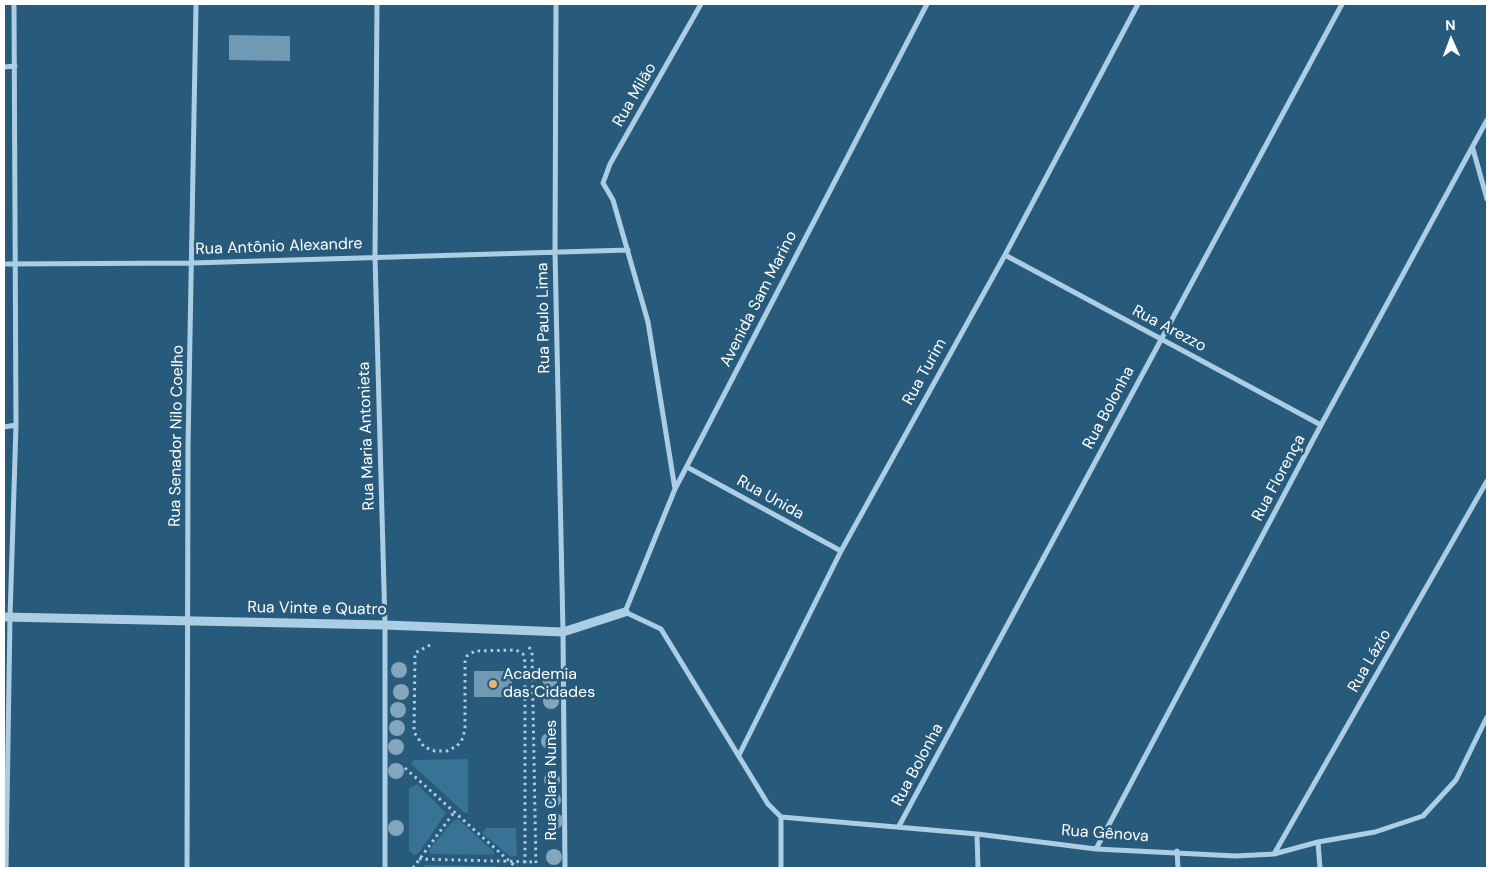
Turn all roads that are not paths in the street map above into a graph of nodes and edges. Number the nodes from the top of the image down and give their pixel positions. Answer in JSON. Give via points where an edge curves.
{"nodes":[{"id":1,"x":14,"y":4,"type":"edge"},
{"id":2,"x":196,"y":4,"type":"edge"},
{"id":3,"x":377,"y":4,"type":"edge"},
{"id":4,"x":556,"y":4,"type":"edge"},
{"id":5,"x":702,"y":4,"type":"edge"},
{"id":6,"x":927,"y":4,"type":"edge"},
{"id":7,"x":1138,"y":4,"type":"edge"},
{"id":8,"x":1342,"y":4,"type":"edge"},
{"id":9,"x":15,"y":66,"type":"junction"},
{"id":10,"x":4,"y":67,"type":"edge"},
{"id":11,"x":1487,"y":120,"type":"edge"},
{"id":12,"x":1473,"y":150,"type":"junction"},
{"id":13,"x":1487,"y":199,"type":"edge"},
{"id":14,"x":628,"y":250,"type":"junction"},
{"id":15,"x":555,"y":251,"type":"junction"},
{"id":16,"x":1005,"y":255,"type":"junction"},
{"id":17,"x":375,"y":256,"type":"junction"},
{"id":18,"x":4,"y":264,"type":"edge"},
{"id":19,"x":16,"y":264,"type":"junction"},
{"id":20,"x":192,"y":264,"type":"junction"},
{"id":21,"x":1160,"y":338,"type":"junction"},
{"id":22,"x":16,"y":425,"type":"junction"},
{"id":23,"x":1321,"y":425,"type":"junction"},
{"id":24,"x":4,"y":427,"type":"edge"},
{"id":25,"x":687,"y":467,"type":"junction"},
{"id":26,"x":1487,"y":481,"type":"edge"},
{"id":27,"x":675,"y":490,"type":"junction"},
{"id":28,"x":841,"y":551,"type":"junction"},
{"id":29,"x":625,"y":612,"type":"junction"},
{"id":30,"x":7,"y":618,"type":"edge"},
{"id":31,"x":188,"y":622,"type":"junction"},
{"id":32,"x":385,"y":625,"type":"junction"},
{"id":33,"x":563,"y":632,"type":"junction"},
{"id":34,"x":1487,"y":717,"type":"edge"},
{"id":35,"x":739,"y":755,"type":"junction"},
{"id":36,"x":781,"y":818,"type":"junction"},
{"id":37,"x":899,"y":826,"type":"junction"},
{"id":38,"x":977,"y":834,"type":"junction"},
{"id":39,"x":1318,"y":842,"type":"junction"},
{"id":40,"x":1096,"y":849,"type":"junction"},
{"id":41,"x":1177,"y":851,"type":"junction"},
{"id":42,"x":1274,"y":854,"type":"junction"},
{"id":43,"x":6,"y":868,"type":"edge"},
{"id":44,"x":188,"y":868,"type":"edge"},
{"id":45,"x":385,"y":868,"type":"edge"},
{"id":46,"x":565,"y":868,"type":"edge"},
{"id":47,"x":781,"y":868,"type":"edge"},
{"id":48,"x":978,"y":868,"type":"edge"},
{"id":49,"x":1178,"y":868,"type":"edge"},
{"id":50,"x":1320,"y":868,"type":"edge"}],
"edges":[{"from":1,"to":9,"type":"street"},
{"from":2,"to":20,"type":"street","name":"Rua Senador Nilo Coelho"},
{"from":3,"to":17,"type":"street","name":"Rua Maria Antonieta"},
{"from":4,"to":15,"type":"street","name":"Rua Paulo Lima"},
{"from":5,"to":14,"type":"street","name":"Rua Milão","via":[[610,164],[603,184],[613,200]]},
{"from":6,"to":25,"type":"street","name":"Avenida Sam Marino"},
{"from":7,"to":16,"type":"street","name":"Rua Turim"},
{"from":8,"to":21,"type":"street","name":"Rua Bolonha"},
{"from":9,"to":10,"type":"street"},
{"from":9,"to":19,"type":"street"},
{"from":11,"to":12,"type":"street","name":"Rua Florença"},
{"from":12,"to":13,"type":"street"},
{"from":12,"to":23,"type":"street","name":"Rua Florença"},
{"from":14,"to":15,"type":"street","name":"Rua Antônio Alexandre"},
{"from":14,"to":27,"type":"street","via":[[648,322]]},
{"from":15,"to":17,"type":"street","name":"Rua Antônio Alexandre"},
{"from":15,"to":33,"type":"street","name":"Rua Paulo Lima"},
{"from":16,"to":21,"type":"street","name":"Rua Arezzo"},
{"from":16,"to":28,"type":"street","name":"Rua Turim"},
{"from":17,"to":20,"type":"street","name":"Rua Antônio Alexandre"},
{"from":17,"to":32,"type":"street","name":"Rua Maria Antonieta"},
{"from":18,"to":19,"type":"street","name":"Rua Antônio Alexandre"},
{"from":19,"to":20,"type":"street","name":"Rua Antônio Alexandre"},
{"from":19,"to":22,"type":"street"},
{"from":20,"to":31,"type":"street","name":"Rua Senador Nilo Coelho"},
{"from":21,"to":23,"type":"street","name":"Rua Arezzo"},
{"from":21,"to":37,"type":"street","name":"Rua Bolonha"},
{"from":22,"to":24,"type":"street"},
{"from":22,"to":30,"type":"street"},
{"from":23,"to":40,"type":"street","name":"Rua Florença"},
{"from":25,"to":27,"type":"street","name":"Avenida Sam Marino"},
{"from":25,"to":28,"type":"street","name":"Rua Unida"},
{"from":26,"to":42,"type":"street","name":"Rua Lázio"},
{"from":27,"to":29,"type":"street","name":"Avenida Sam Marino"},
{"from":28,"to":35,"type":"street","name":"Rua Turim"},
{"from":29,"to":33,"type":"street","name":"Rua Vinte e Quatro"},
{"from":29,"to":35,"type":"street","via":[[661,629]]},
{"from":30,"to":31,"type":"street","name":"Rua Vinte e Quatro"},
{"from":30,"to":43,"type":"street"},
{"from":31,"to":32,"type":"street","name":"Rua Vinte e Quatro"},
{"from":31,"to":44,"type":"street","name":"Rua Senador Nilo Coelho"},
{"from":32,"to":33,"type":"street","name":"Rua Vinte e Quatro"},
{"from":32,"to":45,"type":"street","name":"Rua Maria Antonieta"},
{"from":33,"to":46,"type":"street","name":"Rua Clara Nunes"},
{"from":34,"to":39,"type":"street","name":"Rua Gênova","via":[[1456,780],[1422,816],[1375,832]]},
{"from":35,"to":36,"type":"street","via":[[768,804]]},
{"from":36,"to":37,"type":"street","name":"Rua Gênova"},
{"from":36,"to":47,"type":"street"},
{"from":37,"to":38,"type":"street","name":"Rua Gênova"},
{"from":38,"to":40,"type":"street","name":"Rua Gênova"},
{"from":38,"to":48,"type":"street"},
{"from":39,"to":42,"type":"street","name":"Rua Gênova"},
{"from":39,"to":50,"type":"street"},
{"from":40,"to":41,"type":"street","name":"Rua Gênova"},
{"from":41,"to":42,"type":"street","name":"Rua Gênova","via":[[1236,856]]},
{"from":41,"to":49,"type":"street"}]}
